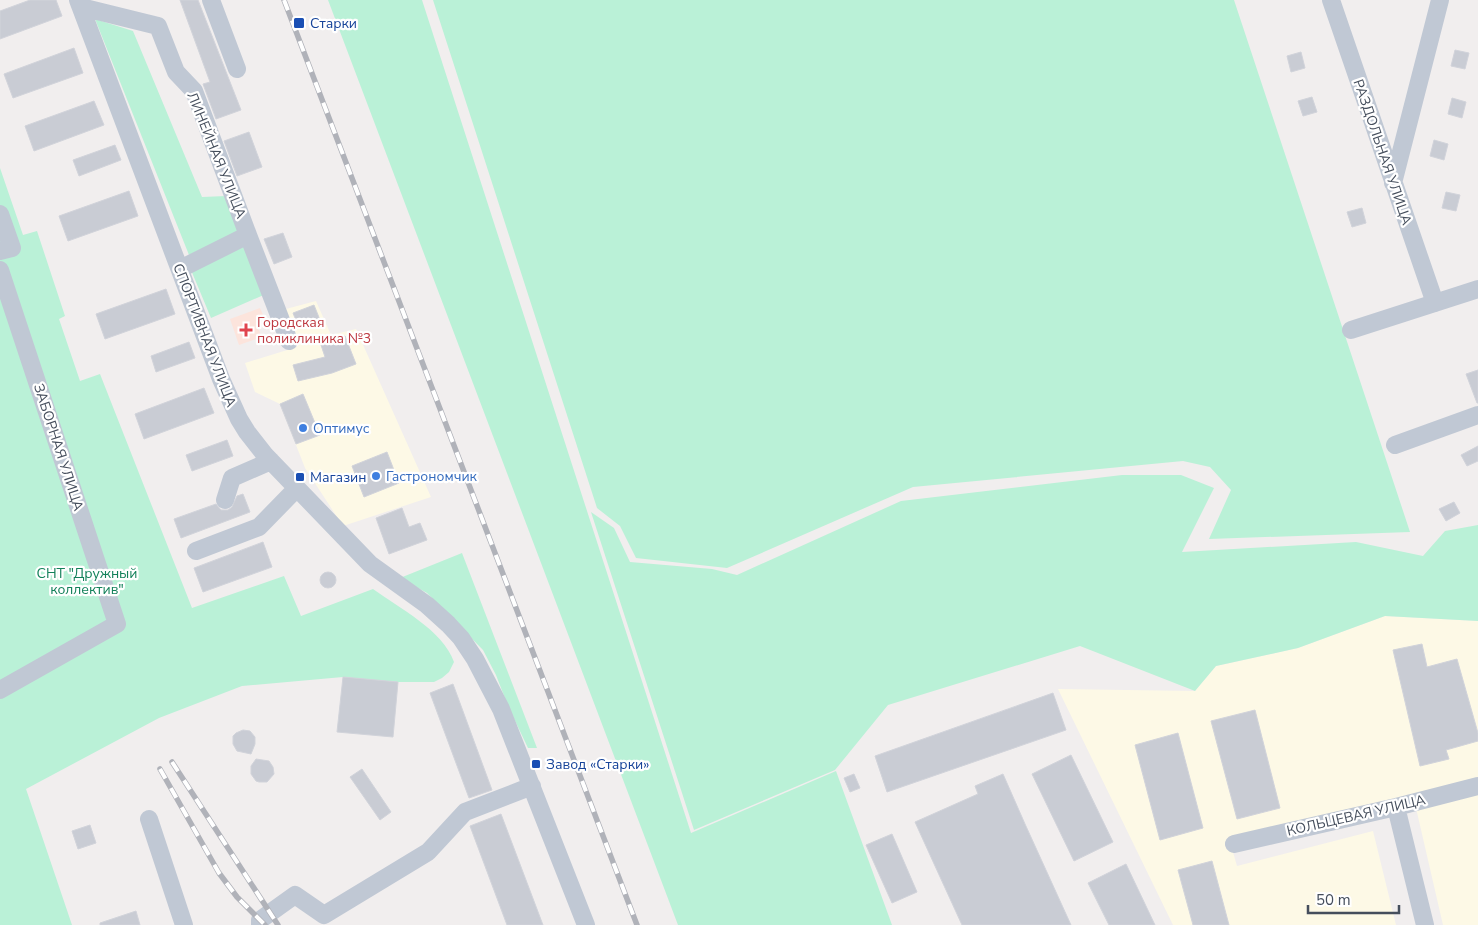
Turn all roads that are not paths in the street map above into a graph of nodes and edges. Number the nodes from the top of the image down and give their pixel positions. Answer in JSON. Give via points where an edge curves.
{"nodes":[{"id":1,"x":211,"y":0,"type":"edge"},
{"id":2,"x":1331,"y":0,"type":"edge"},
{"id":3,"x":1440,"y":0,"type":"edge"},
{"id":4,"x":80,"y":4,"type":"edge"},
{"id":5,"x":237,"y":69,"type":"dead end"},
{"id":6,"x":1394,"y":183,"type":"junction"},
{"id":7,"x":0,"y":214,"type":"edge"},
{"id":8,"x":248,"y":235,"type":"junction"},
{"id":9,"x":6,"y":250,"type":"edge"},
{"id":10,"x":180,"y":269,"type":"junction"},
{"id":11,"x":0,"y":270,"type":"edge"},
{"id":12,"x":1478,"y":289,"type":"edge"},
{"id":13,"x":1435,"y":303,"type":"junction"},
{"id":14,"x":1351,"y":330,"type":"dead end"},
{"id":15,"x":289,"y":341,"type":"dead end"},
{"id":16,"x":1478,"y":415,"type":"edge"},
{"id":17,"x":1395,"y":445,"type":"dead end"},
{"id":18,"x":271,"y":461,"type":"junction"},
{"id":19,"x":297,"y":488,"type":"junction"},
{"id":20,"x":225,"y":500,"type":"dead end"},
{"id":21,"x":196,"y":550,"type":"dead end"},
{"id":22,"x":0,"y":690,"type":"edge"},
{"id":23,"x":532,"y":786,"type":"junction"},
{"id":24,"x":1478,"y":786,"type":"edge"},
{"id":25,"x":1396,"y":807,"type":"junction"},
{"id":26,"x":149,"y":819,"type":"dead end"},
{"id":27,"x":1234,"y":844,"type":"dead end"},
{"id":28,"x":184,"y":925,"type":"edge"},
{"id":29,"x":260,"y":925,"type":"edge"},
{"id":30,"x":586,"y":925,"type":"edge"},
{"id":31,"x":1425,"y":925,"type":"edge"}],
"edges":[{"from":1,"to":5,"type":"street"},
{"from":2,"to":6,"type":"street","name":"РАЗДОЛЬНАЯ УЛИЦА"},
{"from":3,"to":6,"type":"street"},
{"from":4,"to":8,"type":"street","name":"ЛИНЕЙНАЯ УЛИЦА","via":[[158,26],[176,72],[194,90]]},
{"from":4,"to":10,"type":"street","name":"СПОРТИВНАЯ УЛИЦА"},
{"from":6,"to":13,"type":"street","name":"РАЗДОЛЬНАЯ УЛИЦА"},
{"from":7,"to":9,"type":"street"},
{"from":8,"to":10,"type":"street","name":"ЛИНЕЙНАЯ УЛИЦА"},
{"from":8,"to":15,"type":"street"},
{"from":10,"to":18,"type":"street","name":"СПОРТИВНАЯ УЛИЦА","via":[[231,403],[247,432]]},
{"from":11,"to":22,"type":"street","name":"ЗАБОРНАЯ УЛИЦА","via":[[118,624]]},
{"from":12,"to":13,"type":"street"},
{"from":13,"to":14,"type":"street"},
{"from":16,"to":17,"type":"street"},
{"from":18,"to":19,"type":"street","name":"СПОРТИВНАЯ УЛИЦА"},
{"from":18,"to":20,"type":"street","via":[[232,478]]},
{"from":19,"to":21,"type":"street","via":[[259,527]]},
{"from":19,"to":23,"type":"street","name":"СПОРТИВНАЯ УЛИЦА","via":[[370,564],[427,605],[461,638],[501,709]]},
{"from":23,"to":29,"type":"street","via":[[465,812],[428,852],[324,915],[295,895],[260,920]]},
{"from":23,"to":30,"type":"street","name":"СПОРТИВНАЯ УЛИЦА"},
{"from":24,"to":25,"type":"street","name":"КОЛЬЦЕВАЯ УЛИЦА"},
{"from":25,"to":27,"type":"street","name":"КОЛЬЦЕВАЯ УЛИЦА"},
{"from":25,"to":31,"type":"street"},
{"from":26,"to":28,"type":"street"}]}
